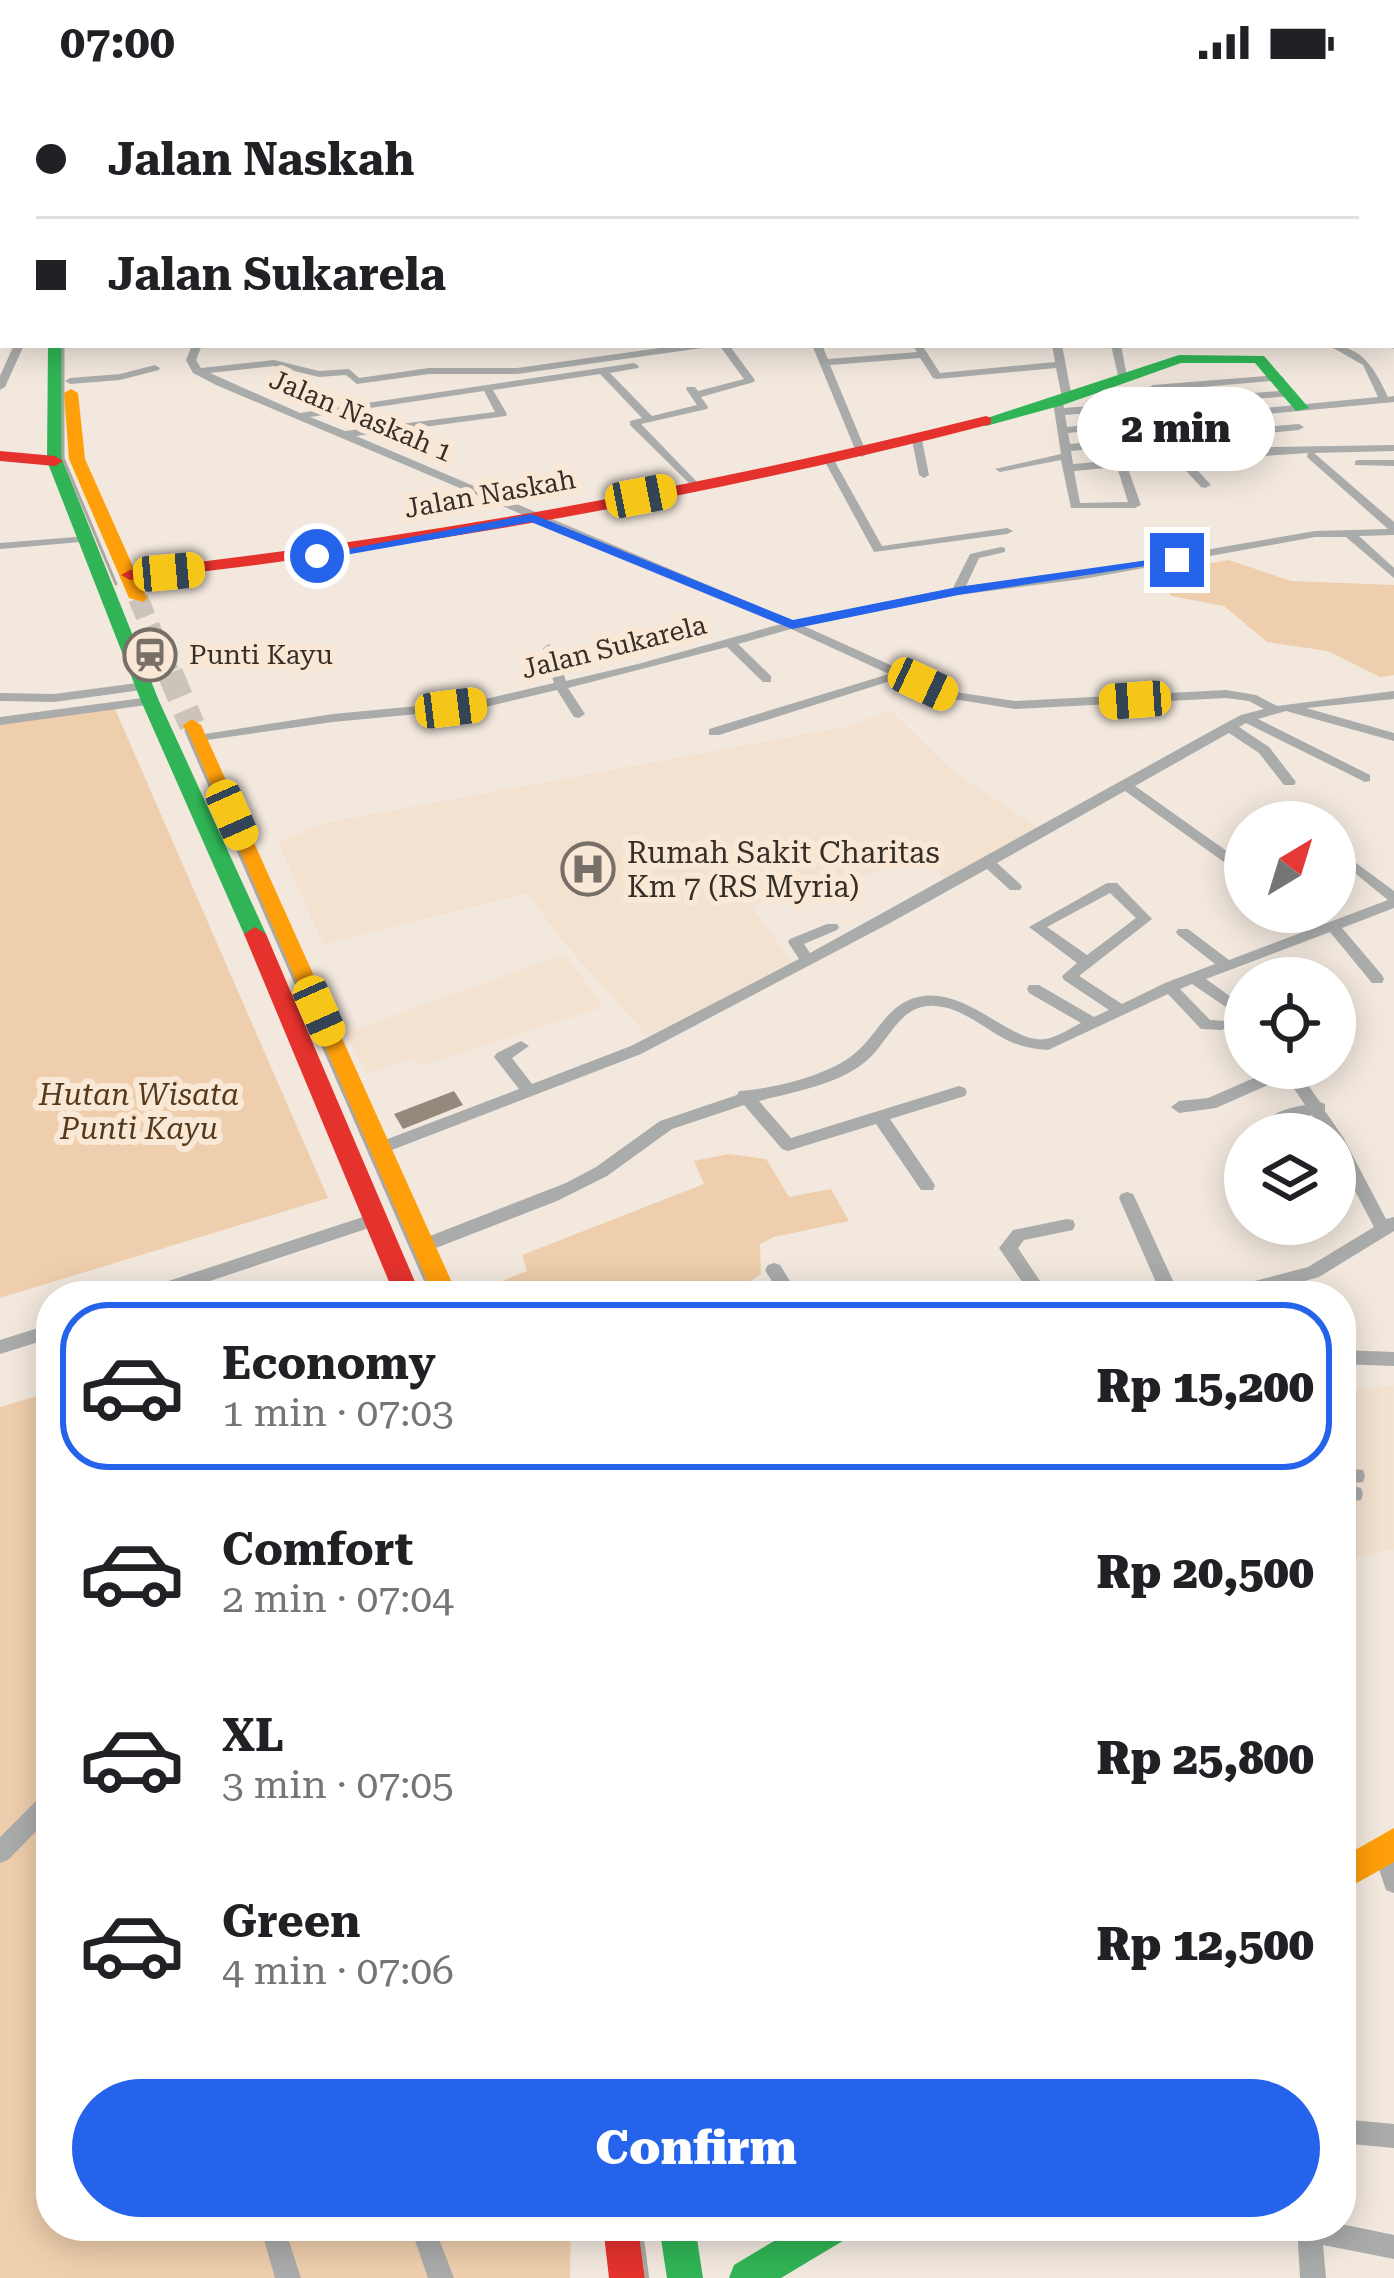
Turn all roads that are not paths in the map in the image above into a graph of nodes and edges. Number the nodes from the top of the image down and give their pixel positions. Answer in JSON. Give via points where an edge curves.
{"nodes":[{"id":1,"x":538,"y":84,"type":"edge"},
{"id":2,"x":567,"y":84,"type":"edge"},
{"id":3,"x":55,"y":348,"type":"edge"},
{"id":4,"x":73,"y":348,"type":"edge"},
{"id":5,"x":196,"y":348,"type":"edge"},
{"id":6,"x":655,"y":348,"type":"edge"},
{"id":7,"x":726,"y":348,"type":"edge"},
{"id":8,"x":818,"y":348,"type":"edge"},
{"id":9,"x":1057,"y":348,"type":"edge"},
{"id":10,"x":1118,"y":348,"type":"edge"},
{"id":11,"x":1339,"y":348,"type":"edge"},
{"id":12,"x":18,"y":349,"type":"edge"},
{"id":13,"x":623,"y":350,"type":"edge"},
{"id":14,"x":919,"y":350,"type":"edge"},
{"id":15,"x":0,"y":354,"type":"edge"},
{"id":16,"x":825,"y":362,"type":"junction"},
{"id":17,"x":1059,"y":365,"type":"junction"},
{"id":18,"x":634,"y":366,"type":"dead end"},
{"id":19,"x":155,"y":368,"type":"dead end"},
{"id":20,"x":197,"y":371,"type":"junction"},
{"id":21,"x":603,"y":371,"type":"junction"},
{"id":22,"x":2,"y":378,"type":"edge"},
{"id":23,"x":1140,"y":380,"type":"junction"},
{"id":24,"x":70,"y":381,"type":"junction"},
{"id":25,"x":489,"y":391,"type":"junction"},
{"id":26,"x":1389,"y":399,"type":"edge"},
{"id":27,"x":1293,"y":401,"type":"junction"},
{"id":28,"x":1164,"y":403,"type":"junction"},
{"id":29,"x":1061,"y":404,"type":"junction"},
{"id":30,"x":300,"y":415,"type":"junction"},
{"id":31,"x":650,"y":419,"type":"junction"},
{"id":32,"x":1177,"y":419,"type":"junction"},
{"id":33,"x":1064,"y":430,"type":"junction"},
{"id":34,"x":346,"y":434,"type":"junction"},
{"id":35,"x":1190,"y":436,"type":"junction"},
{"id":36,"x":917,"y":440,"type":"junction"},
{"id":37,"x":1394,"y":448,"type":"edge"},
{"id":38,"x":862,"y":454,"type":"junction"},
{"id":39,"x":1206,"y":455,"type":"junction"},
{"id":40,"x":1311,"y":455,"type":"dead end"},
{"id":41,"x":0,"y":456,"type":"edge"},
{"id":42,"x":1067,"y":457,"type":"junction"},
{"id":43,"x":1181,"y":458,"type":"junction"},
{"id":44,"x":829,"y":460,"type":"junction"},
{"id":45,"x":56,"y":461,"type":"junction"},
{"id":46,"x":1359,"y":463,"type":"dead end"},
{"id":47,"x":1394,"y":463,"type":"edge"},
{"id":48,"x":1120,"y":464,"type":"junction"},
{"id":49,"x":1000,"y":469,"type":"dead end"},
{"id":50,"x":924,"y":476,"type":"dead end"},
{"id":51,"x":1205,"y":485,"type":"dead end"},
{"id":52,"x":695,"y":486,"type":"junction"},
{"id":53,"x":532,"y":518,"type":"junction"},
{"id":54,"x":1394,"y":530,"type":"edge"},
{"id":55,"x":1007,"y":531,"type":"dead end"},
{"id":56,"x":1348,"y":532,"type":"junction"},
{"id":57,"x":88,"y":539,"type":"junction"},
{"id":58,"x":0,"y":546,"type":"edge"},
{"id":59,"x":1001,"y":550,"type":"dead end"},
{"id":60,"x":1394,"y":574,"type":"edge"},
{"id":61,"x":958,"y":591,"type":"junction"},
{"id":62,"x":792,"y":625,"type":"junction"},
{"id":63,"x":729,"y":642,"type":"junction"},
{"id":64,"x":549,"y":648,"type":"dead end"},
{"id":65,"x":901,"y":674,"type":"junction"},
{"id":66,"x":766,"y":679,"type":"dead end"},
{"id":67,"x":561,"y":686,"type":"junction"},
{"id":68,"x":147,"y":694,"type":"junction"},
{"id":69,"x":1394,"y":695,"type":"edge"},
{"id":70,"x":0,"y":697,"type":"edge"},
{"id":71,"x":1279,"y":707,"type":"junction"},
{"id":72,"x":579,"y":714,"type":"dead end"},
{"id":73,"x":1246,"y":718,"type":"junction"},
{"id":74,"x":0,"y":721,"type":"edge"},
{"id":75,"x":1229,"y":727,"type":"junction"},
{"id":76,"x":195,"y":732,"type":"joint"},
{"id":77,"x":714,"y":732,"type":"dead end"},
{"id":78,"x":1394,"y":732,"type":"edge"},
{"id":79,"x":1365,"y":778,"type":"dead end"},
{"id":80,"x":1289,"y":782,"type":"dead end"},
{"id":81,"x":1124,"y":784,"type":"junction"},
{"id":82,"x":1224,"y":856,"type":"edge"},
{"id":83,"x":987,"y":862,"type":"junction"},
{"id":84,"x":1356,"y":866,"type":"dead end"},
{"id":85,"x":1016,"y":886,"type":"dead end"},
{"id":86,"x":1394,"y":901,"type":"edge"},
{"id":87,"x":1356,"y":917,"type":"edge"},
{"id":88,"x":832,"y":927,"type":"dead end"},
{"id":89,"x":1183,"y":932,"type":"dead end"},
{"id":90,"x":1316,"y":933,"type":"edge"},
{"id":91,"x":1338,"y":933,"type":"edge"},
{"id":92,"x":1249,"y":957,"type":"edge"},
{"id":93,"x":808,"y":961,"type":"junction"},
{"id":94,"x":1086,"y":962,"type":"junction"},
{"id":95,"x":1224,"y":963,"type":"edge"},
{"id":96,"x":1224,"y":966,"type":"edge"},
{"id":97,"x":1195,"y":979,"type":"junction"},
{"id":98,"x":1376,"y":979,"type":"dead end"},
{"id":99,"x":1170,"y":987,"type":"junction"},
{"id":100,"x":1034,"y":989,"type":"dead end"},
{"id":101,"x":1224,"y":1000,"type":"edge"},
{"id":102,"x":1119,"y":1009,"type":"junction"},
{"id":103,"x":1092,"y":1023,"type":"junction"},
{"id":104,"x":1222,"y":1025,"type":"dead end"},
{"id":105,"x":520,"y":1046,"type":"dead end"},
{"id":106,"x":1243,"y":1089,"type":"edge"},
{"id":107,"x":1304,"y":1089,"type":"edge"},
{"id":108,"x":530,"y":1092,"type":"junction"},
{"id":109,"x":959,"y":1092,"type":"dead end"},
{"id":110,"x":745,"y":1095,"type":"junction"},
{"id":111,"x":1180,"y":1107,"type":"dead end"},
{"id":112,"x":1318,"y":1108,"type":"junction"},
{"id":113,"x":1294,"y":1113,"type":"edge"},
{"id":114,"x":1321,"y":1113,"type":"edge"},
{"id":115,"x":880,"y":1117,"type":"junction"},
{"id":116,"x":378,"y":1149,"type":"junction"},
{"id":117,"x":1356,"y":1172,"type":"edge"},
{"id":118,"x":927,"y":1186,"type":"dead end"},
{"id":119,"x":1126,"y":1198,"type":"dead end"},
{"id":120,"x":374,"y":1219,"type":"junction"},
{"id":121,"x":1388,"y":1225,"type":"edge"},
{"id":122,"x":1067,"y":1226,"type":"dead end"},
{"id":123,"x":423,"y":1246,"type":"junction"},
{"id":124,"x":774,"y":1270,"type":"dead end"},
{"id":125,"x":189,"y":1281,"type":"edge"},
{"id":126,"x":401,"y":1281,"type":"edge"},
{"id":127,"x":438,"y":1281,"type":"edge"},
{"id":128,"x":781,"y":1281,"type":"edge"},
{"id":129,"x":1031,"y":1281,"type":"edge"},
{"id":130,"x":1164,"y":1281,"type":"edge"},
{"id":131,"x":1302,"y":1281,"type":"edge"},
{"id":132,"x":36,"y":1335,"type":"edge"},
{"id":133,"x":0,"y":1347,"type":"edge"},
{"id":134,"x":1356,"y":1358,"type":"edge"},
{"id":135,"x":1394,"y":1359,"type":"edge"},
{"id":136,"x":36,"y":1816,"type":"edge"},
{"id":137,"x":1389,"y":1847,"type":"edge"},
{"id":138,"x":0,"y":1852,"type":"edge"},
{"id":139,"x":1356,"y":1867,"type":"edge"},
{"id":140,"x":1394,"y":1882,"type":"edge"},
{"id":141,"x":1356,"y":2133,"type":"edge"},
{"id":142,"x":1394,"y":2136,"type":"edge"},
{"id":143,"x":1356,"y":2238,"type":"edge"},
{"id":144,"x":276,"y":2241,"type":"edge"},
{"id":145,"x":427,"y":2241,"type":"edge"},
{"id":146,"x":623,"y":2241,"type":"edge"},
{"id":147,"x":679,"y":2241,"type":"edge"},
{"id":148,"x":807,"y":2241,"type":"edge"},
{"id":149,"x":1310,"y":2241,"type":"edge"},
{"id":150,"x":1394,"y":2246,"type":"edge"},
{"id":151,"x":287,"y":2278,"type":"edge"},
{"id":152,"x":441,"y":2278,"type":"edge"},
{"id":153,"x":627,"y":2278,"type":"edge"},
{"id":154,"x":685,"y":2278,"type":"edge"},
{"id":155,"x":747,"y":2278,"type":"edge"},
{"id":156,"x":1313,"y":2278,"type":"edge"}],
"edges":[{"from":1,"to":2,"type":"street"},
{"from":3,"to":45,"type":"main road"},
{"from":4,"to":24,"type":"main road"},
{"from":5,"to":20,"type":"street"},
{"from":6,"to":13,"type":"street"},
{"from":7,"to":31,"type":"street","via":[[750,380],[693,392],[702,407]]},
{"from":8,"to":16,"type":"street"},
{"from":9,"to":17,"type":"street"},
{"from":10,"to":23,"type":"street"},
{"from":11,"to":26,"type":"street","via":[[1367,363]]},
{"from":12,"to":15,"type":"street"},
{"from":12,"to":22,"type":"street"},
{"from":13,"to":20,"type":"street","via":[[517,371],[357,381],[349,372],[280,363]]},
{"from":14,"to":16,"type":"street"},
{"from":14,"to":17,"type":"street","via":[[937,376]]},
{"from":16,"to":38,"type":"street"},
{"from":17,"to":29,"type":"street"},
{"from":18,"to":21,"type":"street"},
{"from":19,"to":24,"type":"street"},
{"from":20,"to":30,"type":"street","name":"Jalan Naskah 1"},
{"from":21,"to":25,"type":"street"},
{"from":21,"to":31,"type":"street"},
{"from":23,"to":27,"type":"main road","name":"Jalan Naskah","via":[[1179,359],[1254,358]]},
{"from":23,"to":28,"type":"street"},
{"from":23,"to":29,"type":"main road","name":"Jalan Naskah"},
{"from":24,"to":53,"type":"main road","name":"Jalan Naskah","via":[[77,459],[134,586]]},
{"from":25,"to":30,"type":"street"},
{"from":25,"to":34,"type":"street","via":[[501,415]]},
{"from":26,"to":27,"type":"street"},
{"from":27,"to":28,"type":"street"},
{"from":27,"to":32,"type":"street"},
{"from":27,"to":35,"type":"street"},
{"from":28,"to":29,"type":"street"},
{"from":28,"to":32,"type":"street"},
{"from":29,"to":33,"type":"street"},
{"from":29,"to":36,"type":"main road","name":"Jalan Naskah"},
{"from":30,"to":34,"type":"street","name":"Jalan Naskah 1"},
{"from":31,"to":52,"type":"street","via":[[634,424]]},
{"from":32,"to":33,"type":"street"},
{"from":32,"to":35,"type":"street"},
{"from":33,"to":42,"type":"street"},
{"from":34,"to":53,"type":"street","name":"Jalan Naskah 1"},
{"from":35,"to":39,"type":"street"},
{"from":35,"to":42,"type":"street"},
{"from":36,"to":38,"type":"main road","name":"Jalan Naskah"},
{"from":36,"to":50,"type":"street"},
{"from":37,"to":39,"type":"street"},
{"from":38,"to":44,"type":"main road","name":"Jalan Naskah"},
{"from":39,"to":43,"type":"street"},
{"from":40,"to":54,"type":"street"},
{"from":41,"to":45,"type":"main road"},
{"from":42,"to":48,"type":"street"},
{"from":42,"to":48,"type":"street","via":[[1075,506],[1135,505]]},
{"from":42,"to":49,"type":"street"},
{"from":43,"to":48,"type":"street"},
{"from":43,"to":51,"type":"street"},
{"from":44,"to":52,"type":"main road","name":"Jalan Naskah"},
{"from":44,"to":55,"type":"street","via":[[878,550]]},
{"from":45,"to":57,"type":"main road"},
{"from":46,"to":47,"type":"street"},
{"from":52,"to":53,"type":"main road","name":"Jalan Naskah"},
{"from":53,"to":62,"type":"street","name":"Jalan Naskah 1"},
{"from":54,"to":56,"type":"street","name":"Jalan Sukarela"},
{"from":56,"to":60,"type":"street"},
{"from":56,"to":61,"type":"street","name":"Jalan Sukarela"},
{"from":57,"to":58,"type":"street"},
{"from":57,"to":68,"type":"main road"},
{"from":59,"to":61,"type":"street","via":[[974,556]]},
{"from":61,"to":62,"type":"street","name":"Jalan Sukarela"},
{"from":62,"to":63,"type":"street","name":"Jalan Sukarela"},
{"from":62,"to":65,"type":"street","name":"Jalan Naskah 1"},
{"from":63,"to":66,"type":"street"},
{"from":63,"to":67,"type":"street","name":"Jalan Sukarela"},
{"from":64,"to":67,"type":"street"},
{"from":65,"to":71,"type":"street","name":"Jalan Naskah 1","via":[[991,704],[1226,694]]},
{"from":65,"to":77,"type":"street"},
{"from":67,"to":72,"type":"street"},
{"from":67,"to":76,"type":"street","name":"Jalan Sukarela","via":[[481,704]]},
{"from":68,"to":70,"type":"street"},
{"from":68,"to":74,"type":"street"},
{"from":68,"to":120,"type":"main road"},
{"from":69,"to":71,"type":"street"},
{"from":71,"to":73,"type":"street"},
{"from":71,"to":78,"type":"street","name":"Jalan Naskah 1"},
{"from":73,"to":75,"type":"street"},
{"from":73,"to":79,"type":"street"},
{"from":75,"to":80,"type":"street","via":[[1264,750]]},
{"from":75,"to":81,"type":"street"},
{"from":76,"to":116,"type":"main road"},
{"from":81,"to":82,"type":"street"},
{"from":81,"to":83,"type":"street"},
{"from":83,"to":85,"type":"street"},
{"from":83,"to":93,"type":"street"},
{"from":84,"to":86,"type":"street"},
{"from":86,"to":87,"type":"street"},
{"from":88,"to":93,"type":"street","via":[[795,942]]},
{"from":89,"to":95,"type":"street"},
{"from":90,"to":92,"type":"street"},
{"from":91,"to":98,"type":"street"},
{"from":93,"to":108,"type":"street","via":[[636,1050]]},
{"from":94,"to":94,"type":"street","via":[[1036,927],[1110,885],[1145,920]]},
{"from":94,"to":102,"type":"street","via":[[1069,976]]},
{"from":96,"to":97,"type":"street"},
{"from":97,"to":99,"type":"street"},
{"from":97,"to":101,"type":"street"},
{"from":99,"to":102,"type":"street"},
{"from":99,"to":104,"type":"street","via":[[1206,1025]]},
{"from":100,"to":103,"type":"street"},
{"from":102,"to":103,"type":"street"},
{"from":103,"to":110,"type":"street","via":[[1042,1046],[954,1005],[921,1000],[892,1019],[854,1064]]},
{"from":105,"to":108,"type":"street","via":[[502,1057]]},
{"from":106,"to":111,"type":"street"},
{"from":107,"to":112,"type":"street"},
{"from":108,"to":116,"type":"street"},
{"from":109,"to":115,"type":"street"},
{"from":110,"to":115,"type":"street","via":[[785,1145]]},
{"from":110,"to":123,"type":"street","via":[[662,1126],[592,1177]]},
{"from":112,"to":113,"type":"street"},
{"from":112,"to":114,"type":"street"},
{"from":115,"to":118,"type":"street"},
{"from":116,"to":123,"type":"main road"},
{"from":117,"to":121,"type":"street"},
{"from":119,"to":130,"type":"street"},
{"from":120,"to":125,"type":"street"},
{"from":120,"to":126,"type":"main road"},
{"from":121,"to":131,"type":"street"},
{"from":122,"to":129,"type":"street","via":[[1019,1235],[1008,1248]]},
{"from":123,"to":127,"type":"main road"},
{"from":124,"to":128,"type":"street"},
{"from":132,"to":133,"type":"street"},
{"from":134,"to":135,"type":"street"},
{"from":136,"to":138,"type":"street"},
{"from":137,"to":139,"type":"main road"},
{"from":137,"to":140,"type":"street"},
{"from":141,"to":142,"type":"street"},
{"from":143,"to":150,"type":"street"},
{"from":144,"to":151,"type":"street"},
{"from":145,"to":152,"type":"street"},
{"from":146,"to":153,"type":"main road"},
{"from":147,"to":154,"type":"main road"},
{"from":148,"to":155,"type":"main road"},
{"from":149,"to":156,"type":"street"}]}
